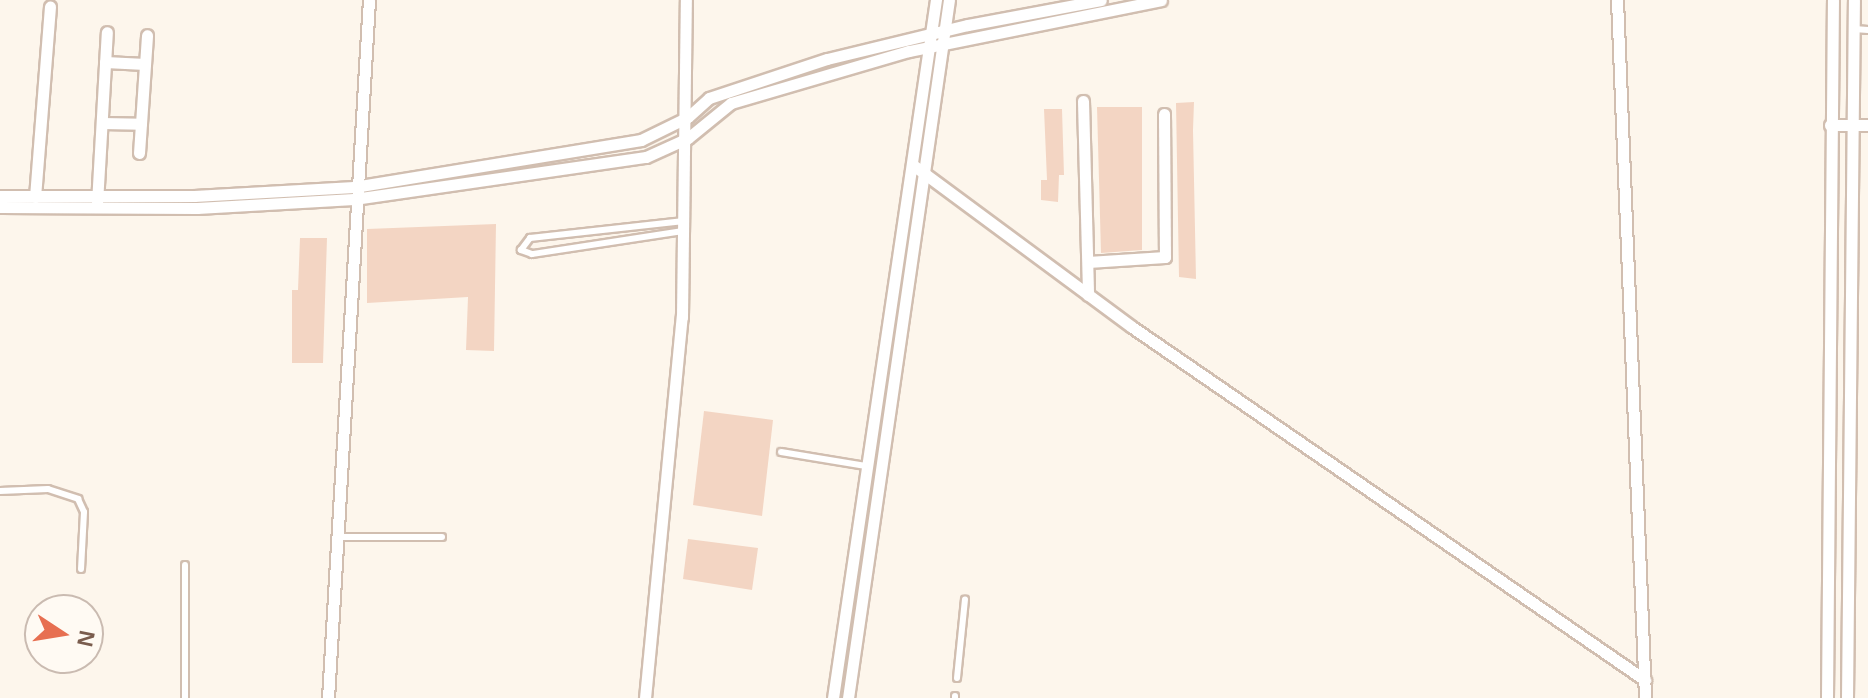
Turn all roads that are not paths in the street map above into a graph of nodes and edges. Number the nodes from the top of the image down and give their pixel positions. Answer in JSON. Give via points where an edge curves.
{"nodes":[{"id":1,"x":369,"y":0,"type":"edge"},
{"id":2,"x":686,"y":0,"type":"edge"},
{"id":3,"x":936,"y":0,"type":"edge"},
{"id":4,"x":949,"y":0,"type":"edge"},
{"id":5,"x":1101,"y":0,"type":"edge"},
{"id":6,"x":1161,"y":0,"type":"edge"},
{"id":7,"x":1617,"y":0,"type":"edge"},
{"id":8,"x":1833,"y":0,"type":"edge"},
{"id":9,"x":1854,"y":0,"type":"edge"},
{"id":10,"x":50,"y":7,"type":"dead end"},
{"id":11,"x":1854,"y":29,"type":"junction"},
{"id":12,"x":1868,"y":30,"type":"edge"},
{"id":13,"x":107,"y":32,"type":"dead end"},
{"id":14,"x":147,"y":35,"type":"dead end"},
{"id":15,"x":938,"y":39,"type":"junction"},
{"id":16,"x":105,"y":62,"type":"junction"},
{"id":17,"x":145,"y":64,"type":"junction"},
{"id":18,"x":1083,"y":101,"type":"dead end"},
{"id":19,"x":1164,"y":114,"type":"dead end"},
{"id":20,"x":688,"y":117,"type":"junction"},
{"id":21,"x":102,"y":123,"type":"junction"},
{"id":22,"x":141,"y":124,"type":"junction"},
{"id":23,"x":1830,"y":125,"type":"junction"},
{"id":24,"x":1852,"y":125,"type":"junction"},
{"id":25,"x":1868,"y":125,"type":"edge"},
{"id":26,"x":688,"y":138,"type":"junction"},
{"id":27,"x":139,"y":153,"type":"dead end"},
{"id":28,"x":913,"y":165,"type":"junction"},
{"id":29,"x":924,"y":173,"type":"junction"},
{"id":30,"x":354,"y":193,"type":"junction"},
{"id":31,"x":0,"y":196,"type":"edge"},
{"id":32,"x":35,"y":197,"type":"junction"},
{"id":33,"x":97,"y":202,"type":"junction"},
{"id":34,"x":0,"y":207,"type":"edge"},
{"id":35,"x":687,"y":225,"type":"junction"},
{"id":36,"x":1088,"y":262,"type":"junction"},
{"id":37,"x":1828,"y":263,"type":"junction"},
{"id":38,"x":1850,"y":264,"type":"junction"},
{"id":39,"x":1088,"y":295,"type":"junction"},
{"id":40,"x":781,"y":452,"type":"dead end"},
{"id":41,"x":866,"y":466,"type":"junction"},
{"id":42,"x":0,"y":491,"type":"edge"},
{"id":43,"x":336,"y":537,"type":"junction"},
{"id":44,"x":442,"y":537,"type":"dead end"},
{"id":45,"x":185,"y":565,"type":"dead end"},
{"id":46,"x":81,"y":569,"type":"dead end"},
{"id":47,"x":965,"y":599,"type":"dead end"},
{"id":48,"x":957,"y":678,"type":"dead end"},
{"id":49,"x":1645,"y":680,"type":"junction"},
{"id":50,"x":185,"y":698,"type":"edge"},
{"id":51,"x":328,"y":698,"type":"edge"},
{"id":52,"x":645,"y":698,"type":"edge"},
{"id":53,"x":833,"y":698,"type":"edge"},
{"id":54,"x":848,"y":698,"type":"edge"},
{"id":55,"x":1645,"y":698,"type":"edge"},
{"id":56,"x":1827,"y":698,"type":"edge"},
{"id":57,"x":1847,"y":698,"type":"edge"}],
"edges":[{"from":1,"to":30,"type":"street"},
{"from":2,"to":20,"type":"street"},
{"from":3,"to":15,"type":"street"},
{"from":4,"to":15,"type":"street"},
{"from":5,"to":15,"type":"street"},
{"from":6,"to":15,"type":"street"},
{"from":7,"to":49,"type":"street"},
{"from":8,"to":23,"type":"street"},
{"from":9,"to":11,"type":"street"},
{"from":10,"to":32,"type":"street"},
{"from":11,"to":12,"type":"lane"},
{"from":11,"to":24,"type":"street"},
{"from":13,"to":16,"type":"street"},
{"from":14,"to":17,"type":"street"},
{"from":15,"to":20,"type":"street","via":[[827,59],[719,94]]},
{"from":15,"to":26,"type":"street","via":[[731,103]]},
{"from":15,"to":28,"type":"street"},
{"from":15,"to":29,"type":"street"},
{"from":16,"to":17,"type":"street"},
{"from":16,"to":21,"type":"street"},
{"from":17,"to":22,"type":"street"},
{"from":18,"to":36,"type":"street"},
{"from":19,"to":36,"type":"street","via":[[1165,257]]},
{"from":20,"to":26,"type":"street"},
{"from":20,"to":30,"type":"street","via":[[641,140]]},
{"from":21,"to":22,"type":"street"},
{"from":21,"to":33,"type":"street"},
{"from":22,"to":27,"type":"street"},
{"from":23,"to":24,"type":"street"},
{"from":23,"to":37,"type":"street"},
{"from":24,"to":25,"type":"street"},
{"from":24,"to":38,"type":"street"},
{"from":26,"to":30,"type":"street","via":[[646,157]]},
{"from":26,"to":35,"type":"street"},
{"from":28,"to":29,"type":"street"},
{"from":28,"to":41,"type":"street"},
{"from":29,"to":39,"type":"street"},
{"from":29,"to":54,"type":"street"},
{"from":30,"to":33,"type":"street"},
{"from":30,"to":43,"type":"street"},
{"from":31,"to":32,"type":"street"},
{"from":32,"to":33,"type":"street"},
{"from":33,"to":34,"type":"street"},
{"from":35,"to":35,"type":"lane","via":[[532,254],[521,250],[530,238]]},
{"from":35,"to":52,"type":"street"},
{"from":36,"to":39,"type":"street"},
{"from":37,"to":38,"type":"street"},
{"from":37,"to":56,"type":"street"},
{"from":38,"to":57,"type":"street"},
{"from":39,"to":49,"type":"street"},
{"from":40,"to":41,"type":"lane"},
{"from":41,"to":53,"type":"street"},
{"from":42,"to":46,"type":"lane","via":[[48,489],[78,499],[84,512]]},
{"from":43,"to":44,"type":"lane"},
{"from":43,"to":51,"type":"street"},
{"from":45,"to":50,"type":"lane"},
{"from":47,"to":48,"type":"lane"},
{"from":49,"to":55,"type":"street"}]}
